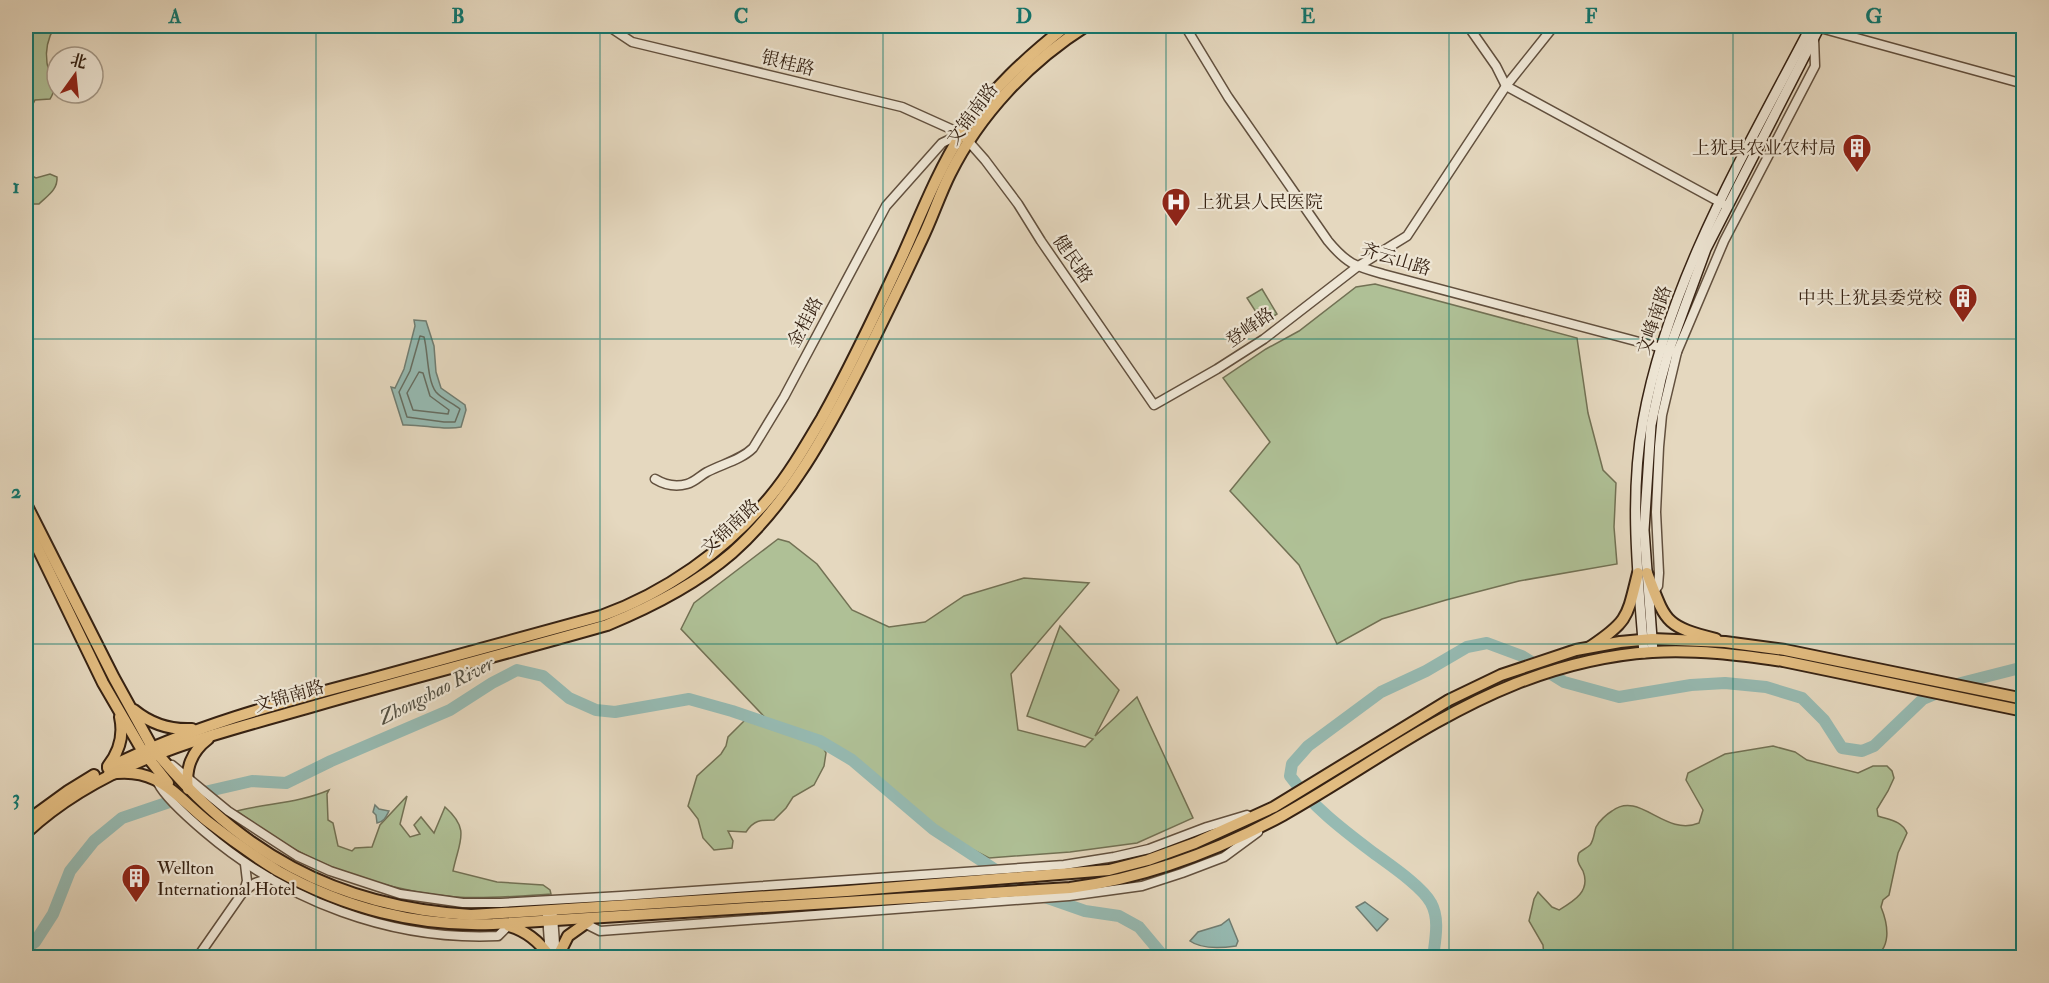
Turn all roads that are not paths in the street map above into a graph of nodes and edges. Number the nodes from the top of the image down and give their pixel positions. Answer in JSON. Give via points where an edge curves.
{"nodes":[{"id":1,"x":608,"y":26,"type":"edge"},
{"id":2,"x":1066,"y":26,"type":"edge"},
{"id":3,"x":1086,"y":26,"type":"edge"},
{"id":4,"x":1185,"y":26,"type":"edge"},
{"id":5,"x":1468,"y":26,"type":"edge"},
{"id":6,"x":1554,"y":26,"type":"edge"},
{"id":7,"x":1816,"y":26,"type":"edge"},
{"id":8,"x":1814,"y":38,"type":"junction"},
{"id":9,"x":2024,"y":84,"type":"edge"},
{"id":10,"x":1506,"y":86,"type":"junction"},
{"id":11,"x":965,"y":137,"type":"junction"},
{"id":12,"x":1724,"y":204,"type":"junction"},
{"id":13,"x":1357,"y":267,"type":"junction"},
{"id":14,"x":1669,"y":350,"type":"junction"},
{"id":15,"x":1154,"y":405,"type":"joint"},
{"id":16,"x":656,"y":479,"type":"dead end"},
{"id":17,"x":26,"y":504,"type":"edge"},
{"id":18,"x":26,"y":524,"type":"edge"},
{"id":19,"x":1642,"y":573,"type":"junction"},
{"id":20,"x":1652,"y":596,"type":"junction"},
{"id":21,"x":1648,"y":640,"type":"junction"},
{"id":22,"x":1725,"y":642,"type":"junction"},
{"id":23,"x":1588,"y":648,"type":"junction"},
{"id":24,"x":1649,"y":652,"type":"junction"},
{"id":25,"x":1784,"y":656,"type":"junction"},
{"id":26,"x":2024,"y":699,"type":"edge"},
{"id":27,"x":130,"y":706,"type":"junction"},
{"id":28,"x":118,"y":708,"type":"junction"},
{"id":29,"x":2024,"y":711,"type":"edge"},
{"id":30,"x":207,"y":726,"type":"junction"},
{"id":31,"x":221,"y":734,"type":"junction"},
{"id":32,"x":150,"y":752,"type":"junction"},
{"id":33,"x":108,"y":771,"type":"junction"},
{"id":34,"x":183,"y":782,"type":"junction"},
{"id":35,"x":158,"y":783,"type":"junction"},
{"id":36,"x":1278,"y":811,"type":"junction"},
{"id":37,"x":222,"y":813,"type":"junction"},
{"id":38,"x":26,"y":823,"type":"edge"},
{"id":39,"x":26,"y":833,"type":"edge"},
{"id":40,"x":245,"y":864,"type":"junction"},
{"id":41,"x":270,"y":878,"type":"junction"},
{"id":42,"x":243,"y":892,"type":"junction"},
{"id":43,"x":1070,"y":892,"type":"junction"},
{"id":44,"x":550,"y":916,"type":"junction"},
{"id":45,"x":583,"y":921,"type":"junction"},
{"id":46,"x":509,"y":925,"type":"junction"},
{"id":47,"x":197,"y":957,"type":"edge"},
{"id":48,"x":552,"y":957,"type":"edge"}],
"edges":[{"from":1,"to":11,"type":"street","name":"银桂路","via":[[633,42],[902,107]]},
{"from":2,"to":11,"type":"main road","name":"文锦南路","via":[[1026,57],[999,85]]},
{"from":3,"to":11,"type":"main road","name":"文锦南路","via":[[1033,66]]},
{"from":4,"to":13,"type":"street","name":"齐云山路","via":[[1228,97],[1328,242]]},
{"from":5,"to":10,"type":"street"},
{"from":6,"to":10,"type":"street","name":"登峰路"},
{"from":7,"to":8,"type":"main road","name":"文峰南路"},
{"from":7,"to":9,"type":"street"},
{"from":7,"to":12,"type":"main road","name":"文峰南路"},
{"from":8,"to":12,"type":"main road","name":"文峰南路"},
{"from":8,"to":14,"type":"street","via":[[1815,66]]},
{"from":10,"to":12,"type":"street"},
{"from":10,"to":13,"type":"street","name":"登峰路","via":[[1407,236]]},
{"from":11,"to":15,"type":"street","name":"健民路","via":[[1018,204]]},
{"from":11,"to":16,"type":"street","name":"金桂路","via":[[942,143],[886,206],[784,397],[747,455],[689,484],[663,484]]},
{"from":11,"to":30,"type":"main road","name":"文锦南路","via":[[942,170],[877,312],[811,436],[769,498],[697,565],[646,597],[601,616]]},
{"from":11,"to":31,"type":"main road","name":"文锦南路","via":[[923,238],[821,441],[780,502],[732,553],[668,596],[607,625]]},
{"from":12,"to":14,"type":"main road","name":"文峰南路","via":[[1697,246]]},
{"from":13,"to":14,"type":"street","name":"齐云山路"},
{"from":13,"to":15,"type":"street","name":"登峰路","via":[[1264,339]]},
{"from":14,"to":19,"type":"main road","name":"文峰南路","via":[[1651,424]]},
{"from":14,"to":20,"type":"street","via":[[1656,512],[1659,573]]},
{"from":17,"to":27,"type":"main road"},
{"from":18,"to":28,"type":"main road"},
{"from":19,"to":20,"type":"main road"},
{"from":19,"to":21,"type":"main road","name":"文峰南路"},
{"from":19,"to":23,"type":"main road","via":[[1628,614],[1619,626]]},
{"from":20,"to":21,"type":"main road","name":"文峰南路"},
{"from":20,"to":22,"type":"main road","via":[[1664,616],[1677,627]]},
{"from":21,"to":22,"type":"main road"},
{"from":21,"to":23,"type":"main road"},
{"from":21,"to":24,"type":"main road","name":"文峰南路"},
{"from":22,"to":25,"type":"main road"},
{"from":23,"to":36,"type":"main road","via":[[1502,675],[1449,700],[1331,772]]},
{"from":24,"to":25,"type":"main road"},
{"from":24,"to":36,"type":"main road","via":[[1578,664],[1516,683],[1452,712],[1336,783]]},
{"from":25,"to":26,"type":"main road"},
{"from":25,"to":29,"type":"main road"},
{"from":27,"to":30,"type":"main road","via":[[152,722],[170,728]]},
{"from":27,"to":32,"type":"main road"},
{"from":28,"to":32,"type":"main road"},
{"from":28,"to":33,"type":"main road","via":[[121,738]]},
{"from":30,"to":32,"type":"main road","name":"文锦南路"},
{"from":31,"to":32,"type":"main road","name":"文锦南路"},
{"from":31,"to":34,"type":"main road","via":[[196,751]]},
{"from":32,"to":33,"type":"main road"},
{"from":32,"to":34,"type":"main road"},
{"from":32,"to":35,"type":"street"},
{"from":33,"to":35,"type":"main road","via":[[139,774]]},
{"from":33,"to":38,"type":"main road","via":[[68,791]]},
{"from":33,"to":39,"type":"main road"},
{"from":34,"to":35,"type":"main road"},
{"from":34,"to":37,"type":"main road"},
{"from":34,"to":46,"type":"main road","via":[[204,819],[278,870],[314,888],[387,915],[429,922]]},
{"from":35,"to":40,"type":"street","via":[[193,822]]},
{"from":36,"to":37,"type":"street","via":[[1207,827],[1149,849],[1074,863],[501,903],[463,903],[400,894],[330,872]]},
{"from":36,"to":43,"type":"main road","via":[[1198,855]]},
{"from":36,"to":44,"type":"main road","via":[[1148,860],[1109,870]]},
{"from":37,"to":44,"type":"main road","via":[[281,862],[355,895],[433,913]]},
{"from":40,"to":41,"type":"street"},
{"from":40,"to":42,"type":"street","via":[[247,881]]},
{"from":41,"to":42,"type":"street"},
{"from":41,"to":46,"type":"street","via":[[321,905],[393,927],[463,937],[498,936]]},
{"from":42,"to":47,"type":"street"},
{"from":43,"to":45,"type":"main road","via":[[963,894]]},
{"from":43,"to":45,"type":"street","via":[[988,903],[600,931]]},
{"from":44,"to":45,"type":"main road"},
{"from":44,"to":46,"type":"main road"},
{"from":44,"to":48,"type":"street"},
{"from":45,"to":48,"type":"main road"},
{"from":46,"to":48,"type":"main road","via":[[534,938]]}]}
